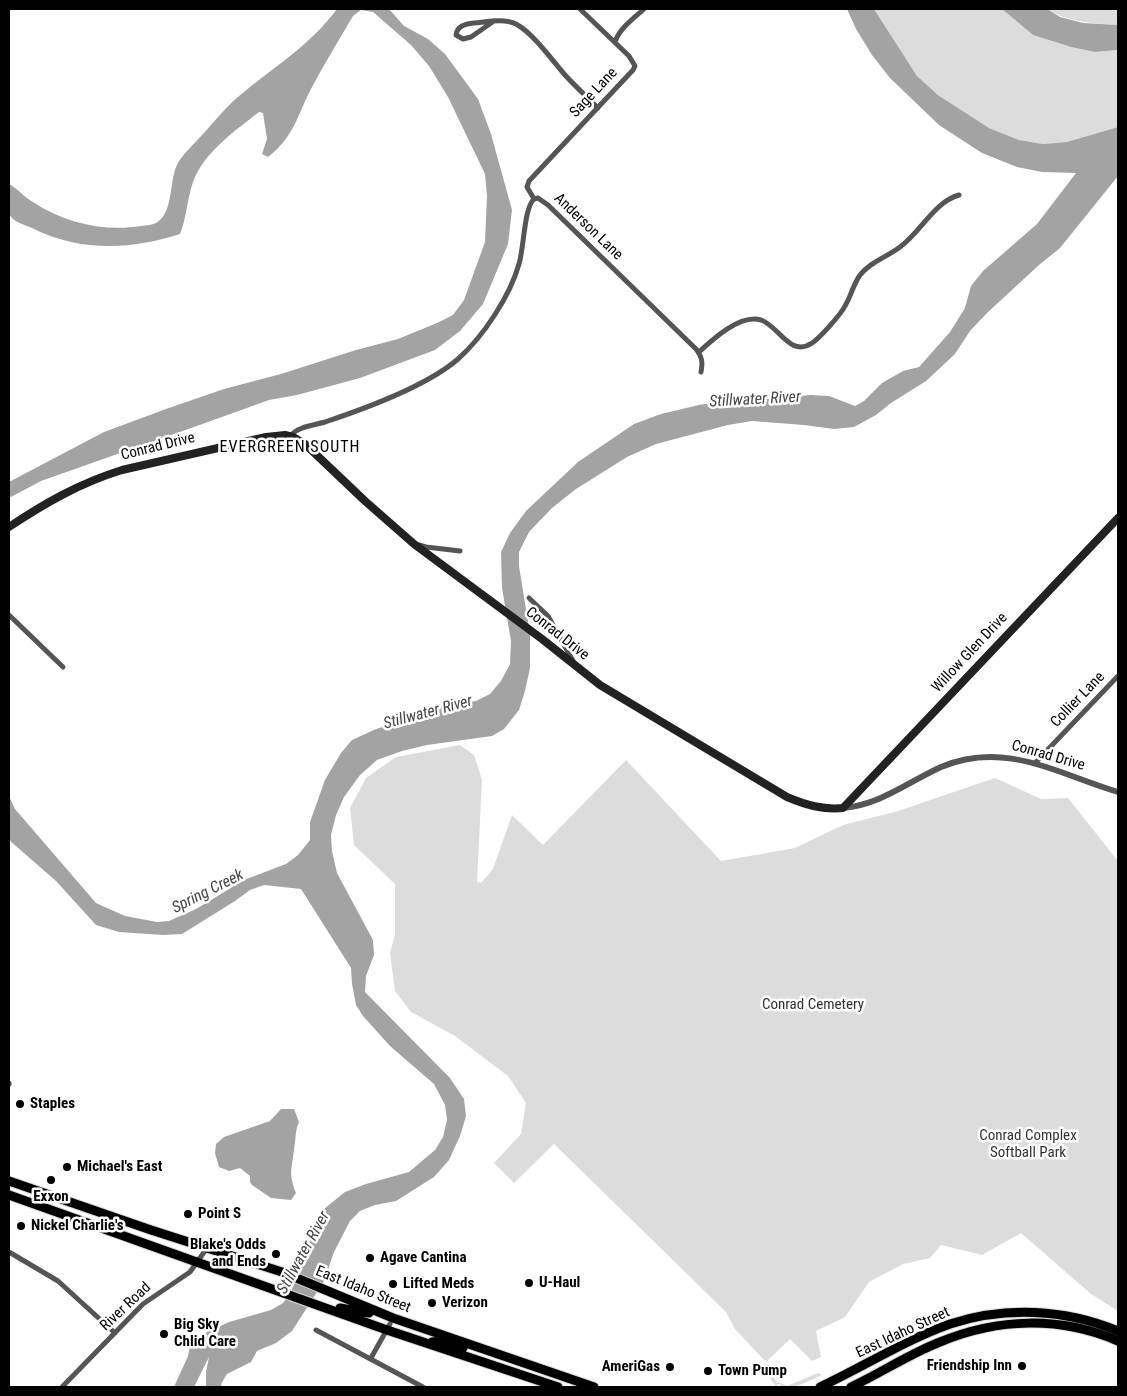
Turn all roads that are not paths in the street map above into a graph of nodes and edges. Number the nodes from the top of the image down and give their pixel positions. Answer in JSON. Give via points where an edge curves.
{"nodes":[{"id":1,"x":580,"y":9,"type":"edge"},
{"id":2,"x":644,"y":9,"type":"edge"},
{"id":3,"x":494,"y":22,"type":"junction"},
{"id":4,"x":615,"y":42,"type":"junction"},
{"id":5,"x":598,"y":108,"type":"junction"},
{"id":6,"x":959,"y":194,"type":"dead end"},
{"id":7,"x":534,"y":199,"type":"junction"},
{"id":8,"x":699,"y":352,"type":"junction"},
{"id":9,"x":701,"y":372,"type":"dead end"},
{"id":10,"x":291,"y":436,"type":"junction"},
{"id":11,"x":1118,"y":518,"type":"edge"},
{"id":12,"x":9,"y":527,"type":"edge"},
{"id":13,"x":409,"y":540,"type":"junction"},
{"id":14,"x":460,"y":551,"type":"dead end"},
{"id":15,"x":529,"y":598,"type":"dead end"},
{"id":16,"x":9,"y":616,"type":"edge"},
{"id":17,"x":63,"y":667,"type":"dead end"},
{"id":18,"x":585,"y":674,"type":"junction"},
{"id":19,"x":1118,"y":676,"type":"edge"},
{"id":20,"x":1035,"y":763,"type":"junction"},
{"id":21,"x":1118,"y":792,"type":"edge"},
{"id":22,"x":843,"y":808,"type":"junction"},
{"id":23,"x":9,"y":1181,"type":"edge"},
{"id":24,"x":9,"y":1195,"type":"edge"},
{"id":25,"x":207,"y":1248,"type":"junction"},
{"id":26,"x":9,"y":1252,"type":"edge"},
{"id":27,"x":197,"y":1262,"type":"junction"},
{"id":28,"x":326,"y":1307,"type":"junction"},
{"id":29,"x":390,"y":1324,"type":"junction"},
{"id":30,"x":316,"y":1330,"type":"dead end"},
{"id":31,"x":1118,"y":1331,"type":"edge"},
{"id":32,"x":115,"y":1333,"type":"junction"},
{"id":33,"x":1118,"y":1341,"type":"edge"},
{"id":34,"x":424,"y":1342,"type":"junction"},
{"id":35,"x":371,"y":1358,"type":"junction"},
{"id":36,"x":512,"y":1358,"type":"junction"},
{"id":37,"x":62,"y":1387,"type":"edge"},
{"id":38,"x":424,"y":1387,"type":"edge"},
{"id":39,"x":558,"y":1387,"type":"edge"},
{"id":40,"x":594,"y":1387,"type":"edge"},
{"id":41,"x":820,"y":1387,"type":"edge"},
{"id":42,"x":851,"y":1387,"type":"edge"}],
"edges":[{"from":1,"to":4,"type":"street","name":"Sage Lane"},
{"from":2,"to":4,"type":"street"},
{"from":3,"to":3,"type":"street","via":[[460,26],[456,35],[463,39],[471,37]]},
{"from":3,"to":5,"type":"street","via":[[515,24],[526,32]]},
{"from":4,"to":5,"type":"street","name":"Sage Lane","via":[[635,66]]},
{"from":5,"to":7,"type":"street","name":"Sage Lane","via":[[529,181],[528,187]]},
{"from":6,"to":8,"type":"street","via":[[946,200],[900,248],[861,274],[844,309],[813,342],[802,348],[794,346],[762,320],[750,320],[720,333]]},
{"from":7,"to":8,"type":"street","name":"Anderson Lane","via":[[548,205]]},
{"from":7,"to":10,"type":"street","name":"Anderson Lane","via":[[528,207],[521,256],[509,291],[464,353],[442,371],[410,388],[296,431]]},
{"from":8,"to":9,"type":"street","via":[[703,363]]},
{"from":10,"to":12,"type":"main road","name":"Conrad Drive","via":[[242,442],[100,477],[64,493]]},
{"from":10,"to":13,"type":"main road","name":"Conrad Drive","via":[[309,448]]},
{"from":11,"to":22,"type":"main road","name":"Willow Glen Drive"},
{"from":13,"to":14,"type":"street","via":[[426,547]]},
{"from":13,"to":18,"type":"main road","name":"Conrad Drive"},
{"from":15,"to":18,"type":"street","via":[[548,616],[567,652]]},
{"from":16,"to":17,"type":"street"},
{"from":18,"to":22,"type":"main road","name":"Conrad Drive","via":[[619,698],[787,797],[813,807]]},
{"from":19,"to":20,"type":"street","name":"Collier Lane"},
{"from":20,"to":21,"type":"street","name":"Conrad Drive"},
{"from":20,"to":22,"type":"street","name":"Conrad Drive","via":[[993,756],[968,759],[941,768],[875,801]]},
{"from":23,"to":25,"type":"highway","name":"East Idaho Street"},
{"from":24,"to":27,"type":"highway","name":"East Idaho Street"},
{"from":25,"to":27,"type":"street","name":"River Road"},
{"from":25,"to":29,"type":"highway","name":"East Idaho Street","via":[[282,1272]]},
{"from":26,"to":32,"type":"street","via":[[58,1280]]},
{"from":27,"to":28,"type":"highway","name":"East Idaho Street"},
{"from":27,"to":32,"type":"street","name":"River Road","via":[[190,1272],[143,1304]]},
{"from":28,"to":29,"type":"highway","name":"East Idaho Street"},
{"from":28,"to":29,"type":"highway","via":[[372,1313]]},
{"from":29,"to":34,"type":"highway","name":"East Idaho Street"},
{"from":29,"to":35,"type":"street"},
{"from":29,"to":36,"type":"highway","name":"East Idaho Street"},
{"from":30,"to":35,"type":"street"},
{"from":31,"to":41,"type":"highway","name":"East Idaho Street","via":[[1080,1318],[1052,1313],[980,1317],[923,1335]]},
{"from":32,"to":37,"type":"street","name":"River Road"},
{"from":33,"to":42,"type":"highway","name":"East Idaho Street","via":[[1101,1334],[1052,1324],[1006,1323],[939,1342]]},
{"from":34,"to":36,"type":"highway","via":[[442,1342],[498,1358]]},
{"from":34,"to":39,"type":"highway","name":"East Idaho Street"},
{"from":35,"to":38,"type":"street"},
{"from":36,"to":40,"type":"highway","name":"East Idaho Street"}]}
